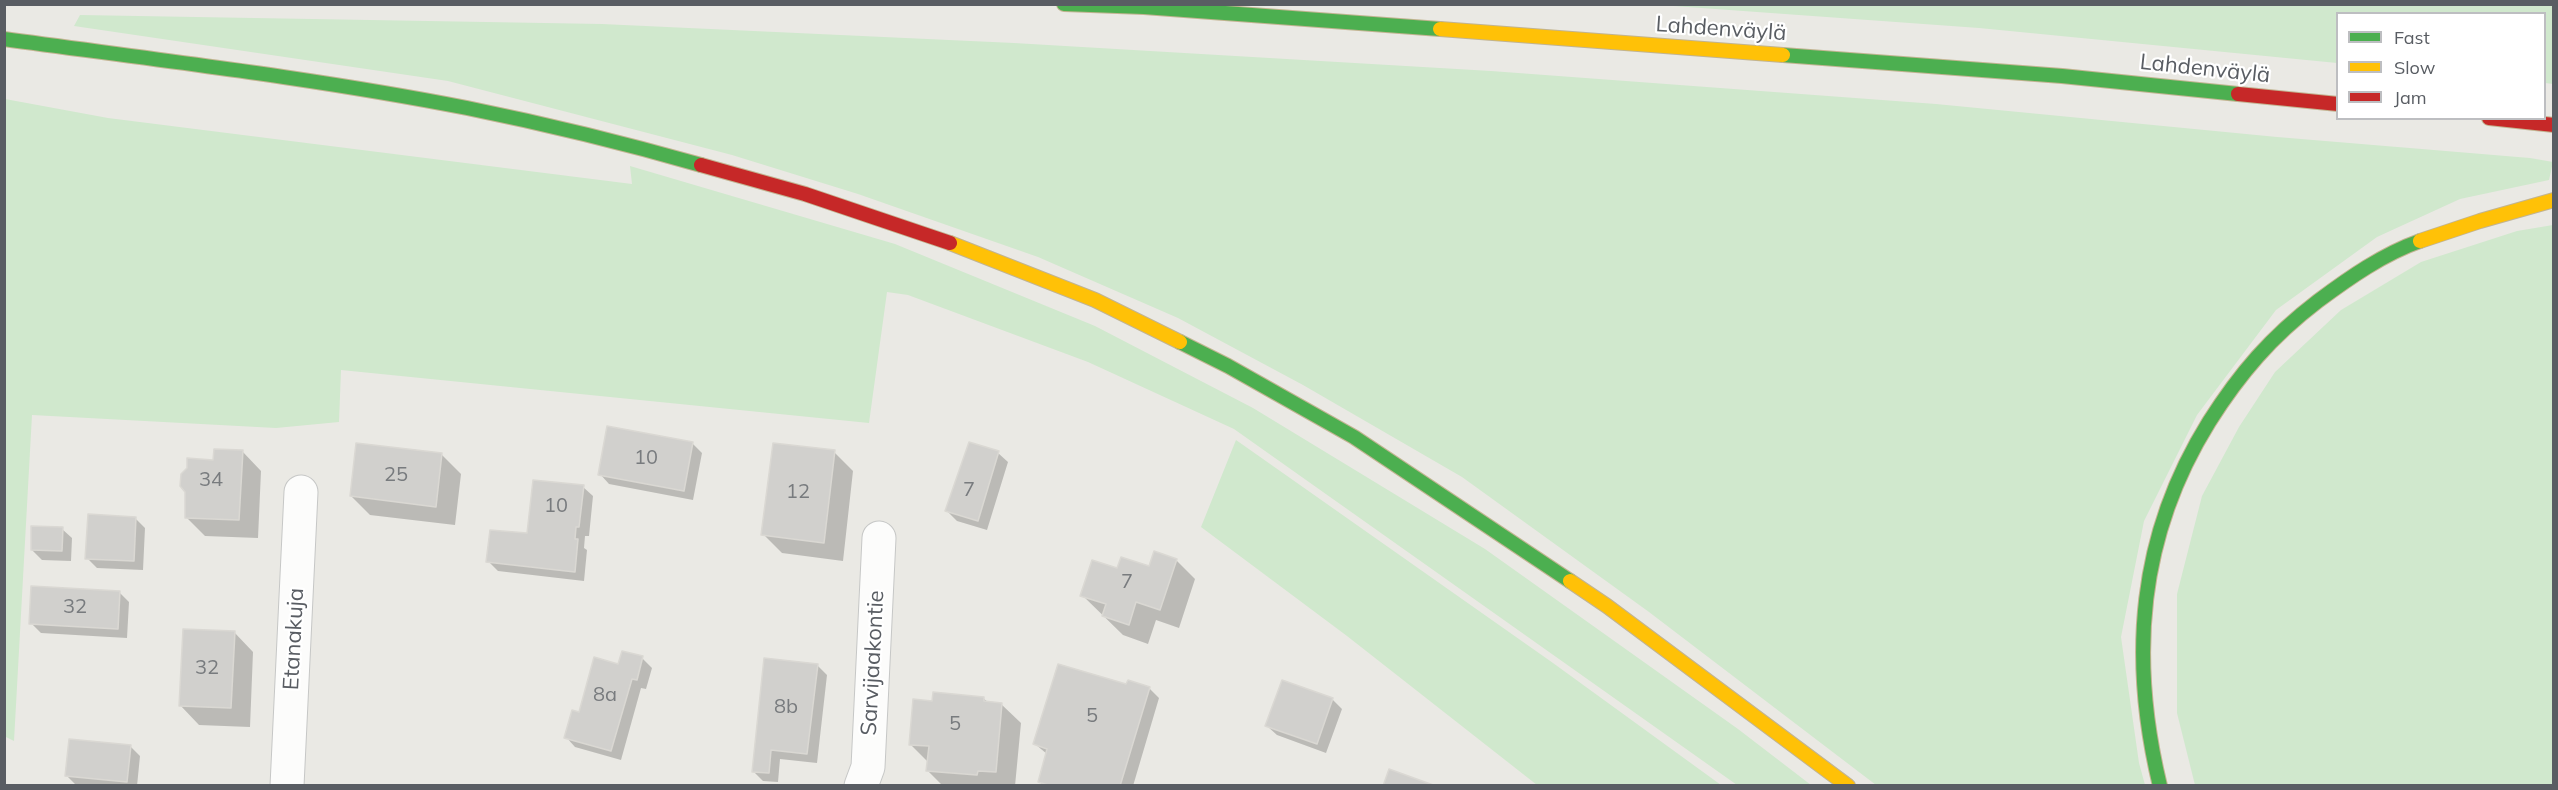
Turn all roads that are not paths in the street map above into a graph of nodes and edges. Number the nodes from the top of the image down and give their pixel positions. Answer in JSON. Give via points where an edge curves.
{"nodes":[{"id":1,"x":1064,"y":4,"type":"edge"},
{"id":2,"x":4,"y":39,"type":"edge"},
{"id":3,"x":2336,"y":104,"type":"edge"},
{"id":4,"x":2507,"y":120,"type":"edge"},
{"id":5,"x":2553,"y":125,"type":"edge"},
{"id":6,"x":2553,"y":200,"type":"edge"},
{"id":7,"x":301,"y":492,"type":"dead end"},
{"id":8,"x":879,"y":538,"type":"dead end"},
{"id":9,"x":287,"y":786,"type":"edge"},
{"id":10,"x":861,"y":786,"type":"edge"},
{"id":11,"x":1848,"y":786,"type":"edge"},
{"id":12,"x":2160,"y":786,"type":"edge"}],
"edges":[{"from":1,"to":3,"type":"highway","name":"Lahdenväylä","via":[[2062,76]]},
{"from":2,"to":11,"type":"highway","via":[[288,78],[466,108],[626,144],[805,194],[957,245],[1095,300],[1228,366],[1354,437],[1607,606]]},
{"from":4,"to":5,"type":"highway"},
{"from":6,"to":12,"type":"highway","via":[[2475,220],[2404,247],[2334,289],[2280,334],[2232,384],[2172,490],[2154,551],[2141,631],[2142,697]]},
{"from":7,"to":9,"type":"street","name":"Etanakuja"},
{"from":8,"to":10,"type":"street","name":"Sarvijaakontie","via":[[868,767]]}]}
